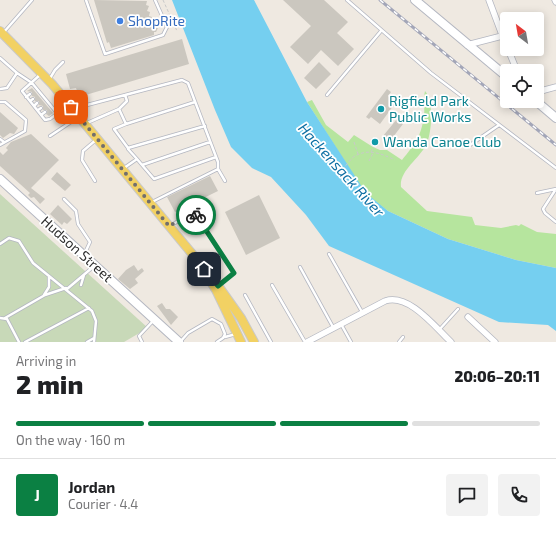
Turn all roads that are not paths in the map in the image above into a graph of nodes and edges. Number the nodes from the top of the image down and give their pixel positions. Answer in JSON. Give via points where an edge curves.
{"nodes":[{"id":1,"x":32,"y":0,"type":"edge"},
{"id":2,"x":86,"y":0,"type":"edge"},
{"id":3,"x":155,"y":0,"type":"edge"},
{"id":4,"x":346,"y":0,"type":"edge"},
{"id":5,"x":414,"y":0,"type":"edge"},
{"id":6,"x":489,"y":0,"type":"edge"},
{"id":7,"x":500,"y":30,"type":"edge"},
{"id":8,"x":380,"y":31,"type":"junction"},
{"id":9,"x":1,"y":34,"type":"edge"},
{"id":10,"x":500,"y":36,"type":"edge"},
{"id":11,"x":467,"y":44,"type":"junction"},
{"id":12,"x":0,"y":58,"type":"edge"},
{"id":13,"x":63,"y":62,"type":"dead end"},
{"id":14,"x":500,"y":71,"type":"edge"},
{"id":15,"x":17,"y":73,"type":"junction"},
{"id":16,"x":42,"y":73,"type":"junction"},
{"id":17,"x":49,"y":80,"type":"junction"},
{"id":18,"x":32,"y":83,"type":"junction"},
{"id":19,"x":556,"y":88,"type":"edge"},
{"id":20,"x":0,"y":89,"type":"edge"},
{"id":21,"x":544,"y":91,"type":"edge"},
{"id":22,"x":30,"y":94,"type":"dead end"},
{"id":23,"x":125,"y":95,"type":"junction"},
{"id":24,"x":327,"y":96,"type":"dead end"},
{"id":25,"x":26,"y":97,"type":"junction"},
{"id":26,"x":33,"y":99,"type":"dead end"},
{"id":27,"x":30,"y":101,"type":"junction"},
{"id":28,"x":0,"y":102,"type":"edge"},
{"id":29,"x":195,"y":102,"type":"junction"},
{"id":30,"x":37,"y":103,"type":"dead end"},
{"id":31,"x":34,"y":106,"type":"junction"},
{"id":32,"x":70,"y":106,"type":"junction"},
{"id":33,"x":41,"y":108,"type":"dead end"},
{"id":34,"x":544,"y":108,"type":"edge"},
{"id":35,"x":119,"y":109,"type":"junction"},
{"id":36,"x":38,"y":110,"type":"junction"},
{"id":37,"x":44,"y":112,"type":"dead end"},
{"id":38,"x":57,"y":113,"type":"junction"},
{"id":39,"x":41,"y":115,"type":"junction"},
{"id":40,"x":79,"y":117,"type":"junction"},
{"id":41,"x":556,"y":118,"type":"edge"},
{"id":42,"x":85,"y":124,"type":"junction"},
{"id":43,"x":126,"y":124,"type":"junction"},
{"id":44,"x":499,"y":125,"type":"junction"},
{"id":45,"x":205,"y":126,"type":"junction"},
{"id":46,"x":50,"y":136,"type":"dead end"},
{"id":47,"x":0,"y":139,"type":"edge"},
{"id":48,"x":97,"y":139,"type":"junction"},
{"id":49,"x":4,"y":142,"type":"junction"},
{"id":50,"x":210,"y":142,"type":"junction"},
{"id":51,"x":0,"y":145,"type":"edge"},
{"id":52,"x":470,"y":145,"type":"dead end"},
{"id":53,"x":128,"y":148,"type":"junction"},
{"id":54,"x":216,"y":157,"type":"junction"},
{"id":55,"x":137,"y":159,"type":"junction"},
{"id":56,"x":142,"y":165,"type":"junction"},
{"id":57,"x":556,"y":168,"type":"edge"},
{"id":58,"x":122,"y":169,"type":"junction"},
{"id":59,"x":218,"y":169,"type":"junction"},
{"id":60,"x":0,"y":179,"type":"edge"},
{"id":61,"x":95,"y":181,"type":"dead end"},
{"id":62,"x":225,"y":181,"type":"dead end"},
{"id":63,"x":556,"y":189,"type":"edge"},
{"id":64,"x":537,"y":193,"type":"dead end"},
{"id":65,"x":64,"y":199,"type":"dead end"},
{"id":66,"x":150,"y":203,"type":"junction"},
{"id":67,"x":556,"y":222,"type":"edge"},
{"id":68,"x":169,"y":226,"type":"junction"},
{"id":69,"x":0,"y":244,"type":"edge"},
{"id":70,"x":329,"y":254,"type":"dead end"},
{"id":71,"x":84,"y":255,"type":"junction"},
{"id":72,"x":95,"y":265,"type":"junction"},
{"id":73,"x":300,"y":267,"type":"dead end"},
{"id":74,"x":86,"y":273,"type":"junction"},
{"id":75,"x":48,"y":276,"type":"junction"},
{"id":76,"x":81,"y":285,"type":"dead end"},
{"id":77,"x":272,"y":285,"type":"dead end"},
{"id":78,"x":217,"y":288,"type":"junction"},
{"id":79,"x":66,"y":289,"type":"junction"},
{"id":80,"x":245,"y":295,"type":"dead end"},
{"id":81,"x":42,"y":296,"type":"junction"},
{"id":82,"x":89,"y":308,"type":"junction"},
{"id":83,"x":458,"y":309,"type":"dead end"},
{"id":84,"x":362,"y":313,"type":"junction"},
{"id":85,"x":468,"y":317,"type":"dead end"},
{"id":86,"x":0,"y":318,"type":"edge"},
{"id":87,"x":5,"y":318,"type":"junction"},
{"id":88,"x":155,"y":319,"type":"junction"},
{"id":89,"x":341,"y":324,"type":"junction"},
{"id":90,"x":334,"y":328,"type":"junction"},
{"id":91,"x":438,"y":330,"type":"junction"},
{"id":92,"x":237,"y":334,"type":"junction"},
{"id":93,"x":225,"y":336,"type":"junction"},
{"id":94,"x":404,"y":337,"type":"dead end"},
{"id":95,"x":490,"y":337,"type":"junction"},
{"id":96,"x":94,"y":340,"type":"edge"},
{"id":97,"x":19,"y":342,"type":"edge"},
{"id":98,"x":25,"y":342,"type":"edge"},
{"id":99,"x":87,"y":342,"type":"edge"},
{"id":100,"x":142,"y":342,"type":"edge"},
{"id":101,"x":180,"y":342,"type":"edge"},
{"id":102,"x":217,"y":342,"type":"edge"},
{"id":103,"x":241,"y":342,"type":"edge"},
{"id":104,"x":254,"y":342,"type":"edge"},
{"id":105,"x":271,"y":342,"type":"edge"},
{"id":106,"x":306,"y":342,"type":"edge"},
{"id":107,"x":351,"y":342,"type":"edge"},
{"id":108,"x":399,"y":342,"type":"edge"},
{"id":109,"x":451,"y":342,"type":"edge"},
{"id":110,"x":485,"y":342,"type":"edge"},
{"id":111,"x":495,"y":342,"type":"edge"}],
"edges":[{"from":1,"to":9,"type":"lane"},
{"from":2,"to":3,"type":"lane","via":[[105,54],[163,36],[167,27]]},
{"from":4,"to":8,"type":"lane"},
{"from":5,"to":11,"type":"main road"},
{"from":6,"to":7,"type":"street"},
{"from":8,"to":24,"type":"lane"},
{"from":8,"to":44,"type":"lane"},
{"from":9,"to":16,"type":"main road"},
{"from":10,"to":11,"type":"street"},
{"from":11,"to":14,"type":"main road"},
{"from":12,"to":15,"type":"lane"},
{"from":13,"to":17,"type":"lane","via":[[54,70]]},
{"from":15,"to":18,"type":"lane"},
{"from":15,"to":20,"type":"lane","via":[[7,88]]},
{"from":16,"to":17,"type":"main road"},
{"from":16,"to":18,"type":"lane"},
{"from":17,"to":32,"type":"main road"},
{"from":18,"to":25,"type":"lane","via":[[22,91]]},
{"from":18,"to":38,"type":"lane","via":[[46,103]]},
{"from":19,"to":21,"type":"street"},
{"from":22,"to":25,"type":"lane"},
{"from":23,"to":29,"type":"lane","via":[[182,80],[188,84]]},
{"from":23,"to":32,"type":"lane","via":[[87,105],[83,102]]},
{"from":23,"to":35,"type":"lane","via":[[127,101]]},
{"from":25,"to":27,"type":"lane"},
{"from":26,"to":27,"type":"lane"},
{"from":27,"to":31,"type":"lane"},
{"from":28,"to":49,"type":"lane","via":[[5,102],[26,120],[27,125],[25,131]]},
{"from":29,"to":43,"type":"lane"},
{"from":29,"to":45,"type":"lane"},
{"from":30,"to":31,"type":"lane"},
{"from":31,"to":36,"type":"lane"},
{"from":32,"to":38,"type":"lane"},
{"from":32,"to":40,"type":"main road"},
{"from":33,"to":36,"type":"lane"},
{"from":34,"to":41,"type":"main road"},
{"from":35,"to":42,"type":"lane"},
{"from":35,"to":43,"type":"lane"},
{"from":36,"to":39,"type":"lane"},
{"from":37,"to":39,"type":"lane"},
{"from":38,"to":39,"type":"lane","via":[[46,120]]},
{"from":40,"to":42,"type":"main road"},
{"from":40,"to":46,"type":"lane"},
{"from":42,"to":48,"type":"main road"},
{"from":43,"to":53,"type":"lane","via":[[114,129]]},
{"from":44,"to":52,"type":"lane"},
{"from":44,"to":57,"type":"lane"},
{"from":45,"to":50,"type":"lane"},
{"from":45,"to":53,"type":"lane"},
{"from":47,"to":49,"type":"lane"},
{"from":48,"to":58,"type":"main road"},
{"from":48,"to":61,"type":"lane","via":[[83,151],[82,160]]},
{"from":49,"to":51,"type":"lane"},
{"from":50,"to":54,"type":"lane"},
{"from":50,"to":56,"type":"lane"},
{"from":53,"to":55,"type":"lane"},
{"from":54,"to":56,"type":"lane","via":[[154,179]]},
{"from":54,"to":59,"type":"lane"},
{"from":55,"to":56,"type":"lane"},
{"from":55,"to":58,"type":"lane"},
{"from":58,"to":66,"type":"main road"},
{"from":59,"to":62,"type":"lane"},
{"from":59,"to":66,"type":"lane"},
{"from":60,"to":71,"type":"main road","name":"Hudson Street"},
{"from":63,"to":64,"type":"lane"},
{"from":63,"to":67,"type":"lane","via":[[543,209]]},
{"from":65,"to":71,"type":"lane","via":[[76,211],[78,224],[90,242]]},
{"from":66,"to":68,"type":"main road"},
{"from":68,"to":78,"type":"main road"},
{"from":68,"to":78,"type":"lane","via":[[194,213],[234,273]]},
{"from":69,"to":75,"type":"lane","via":[[9,238],[16,239],[25,254]]},
{"from":70,"to":84,"type":"lane"},
{"from":71,"to":72,"type":"main road","name":"Hudson Street"},
{"from":72,"to":74,"type":"lane"},
{"from":72,"to":88,"type":"main road","name":"Hudson Street"},
{"from":73,"to":90,"type":"lane"},
{"from":74,"to":76,"type":"lane"},
{"from":74,"to":79,"type":"lane"},
{"from":75,"to":79,"type":"lane"},
{"from":75,"to":81,"type":"lane","via":[[49,287]]},
{"from":77,"to":106,"type":"lane"},
{"from":78,"to":92,"type":"main road"},
{"from":78,"to":104,"type":"main road","via":[[241,318]]},
{"from":79,"to":81,"type":"lane"},
{"from":79,"to":82,"type":"lane"},
{"from":80,"to":105,"type":"lane"},
{"from":81,"to":87,"type":"lane"},
{"from":82,"to":96,"type":"lane","via":[[95,319]]},
{"from":82,"to":98,"type":"lane"},
{"from":83,"to":91,"type":"lane"},
{"from":84,"to":89,"type":"street"},
{"from":84,"to":91,"type":"street","via":[[385,301],[399,299],[410,304]]},
{"from":85,"to":95,"type":"street"},
{"from":86,"to":87,"type":"lane"},
{"from":87,"to":97,"type":"lane"},
{"from":88,"to":100,"type":"lane","via":[[139,336]]},
{"from":88,"to":101,"type":"main road","name":"Hudson Street"},
{"from":89,"to":90,"type":"street"},
{"from":89,"to":107,"type":"lane"},
{"from":90,"to":106,"type":"street"},
{"from":91,"to":109,"type":"street"},
{"from":92,"to":93,"type":"lane"},
{"from":92,"to":103,"type":"main road"},
{"from":93,"to":101,"type":"lane","via":[[221,324],[212,319],[188,333]]},
{"from":93,"to":102,"type":"lane"},
{"from":94,"to":108,"type":"lane"},
{"from":95,"to":110,"type":"street"},
{"from":95,"to":111,"type":"street"},
{"from":96,"to":99,"type":"lane"}]}
